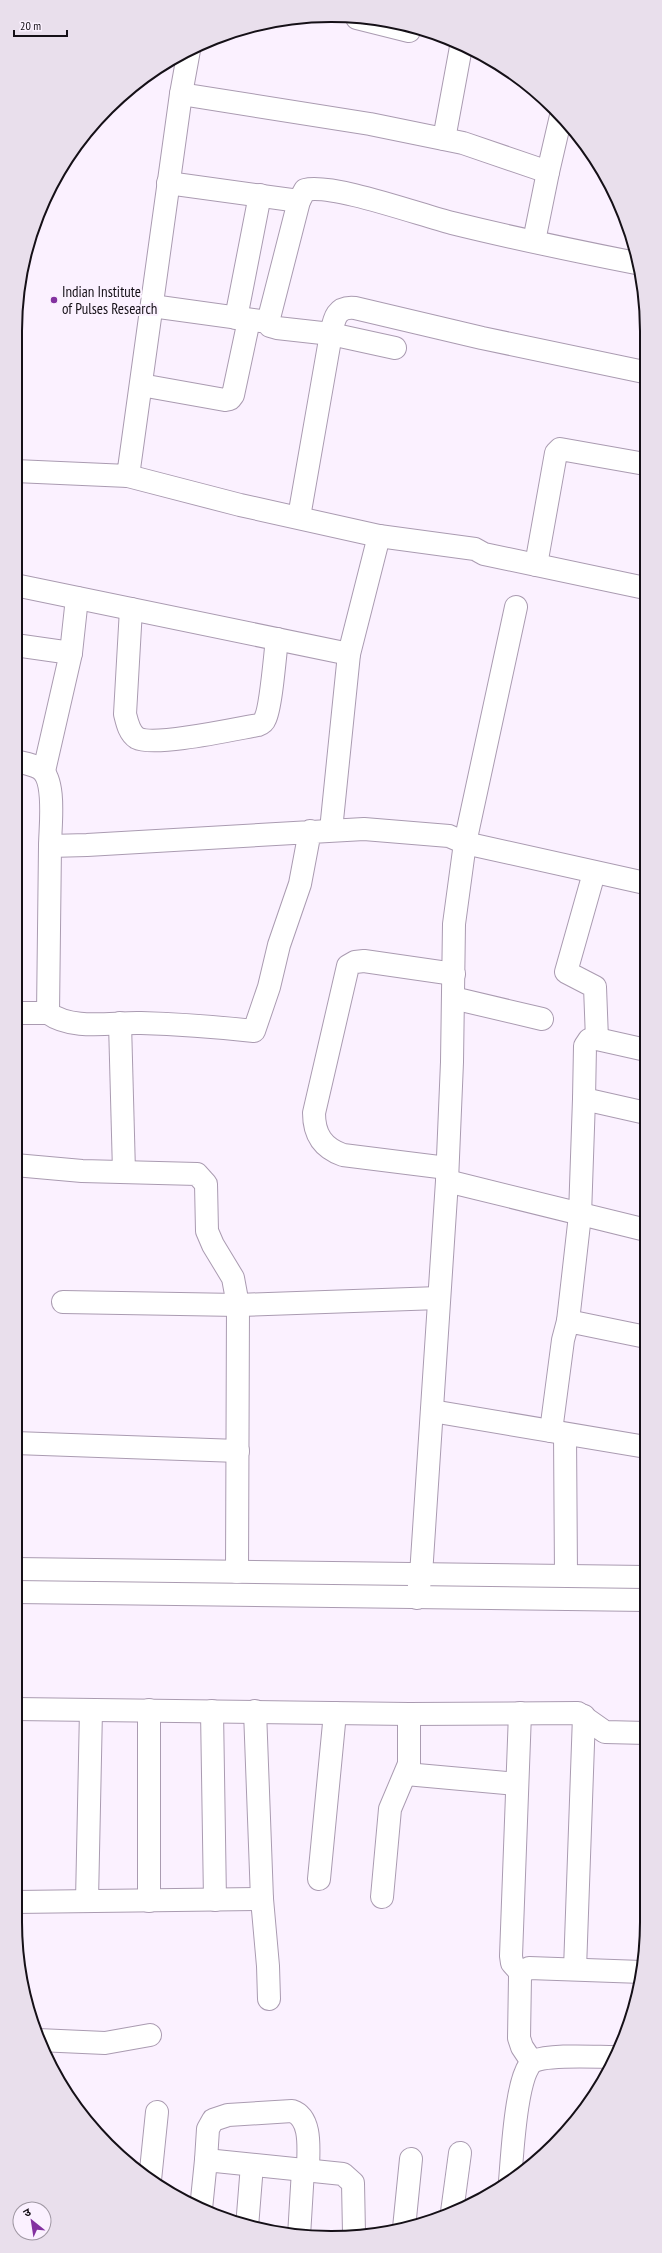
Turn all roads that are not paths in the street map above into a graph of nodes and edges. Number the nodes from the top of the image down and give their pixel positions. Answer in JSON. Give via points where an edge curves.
{"nodes":[{"id":1,"x":460,"y":51,"type":"edge"},
{"id":2,"x":188,"y":57,"type":"edge"},
{"id":3,"x":181,"y":94,"type":"junction"},
{"id":4,"x":559,"y":123,"type":"edge"},
{"id":5,"x":444,"y":139,"type":"junction"},
{"id":6,"x":548,"y":172,"type":"junction"},
{"id":7,"x":168,"y":183,"type":"junction"},
{"id":8,"x":260,"y":195,"type":"junction"},
{"id":9,"x":299,"y":201,"type":"junction"},
{"id":10,"x":534,"y":241,"type":"junction"},
{"id":11,"x":632,"y":262,"type":"edge"},
{"id":12,"x":152,"y":306,"type":"junction"},
{"id":13,"x":251,"y":320,"type":"junction"},
{"id":14,"x":331,"y":334,"type":"junction"},
{"id":15,"x":396,"y":348,"type":"dead end"},
{"id":16,"x":640,"y":371,"type":"edge"},
{"id":17,"x":141,"y":385,"type":"junction"},
{"id":18,"x":640,"y":463,"type":"edge"},
{"id":19,"x":22,"y":471,"type":"edge"},
{"id":20,"x":128,"y":476,"type":"junction"},
{"id":21,"x":299,"y":517,"type":"junction"},
{"id":22,"x":379,"y":536,"type":"junction"},
{"id":23,"x":536,"y":565,"type":"junction"},
{"id":24,"x":22,"y":586,"type":"edge"},
{"id":25,"x":640,"y":587,"type":"edge"},
{"id":26,"x":78,"y":598,"type":"junction"},
{"id":27,"x":516,"y":607,"type":"dead end"},
{"id":28,"x":131,"y":609,"type":"junction"},
{"id":29,"x":277,"y":639,"type":"junction"},
{"id":30,"x":22,"y":646,"type":"edge"},
{"id":31,"x":72,"y":653,"type":"junction"},
{"id":32,"x":349,"y":654,"type":"junction"},
{"id":33,"x":22,"y":763,"type":"edge"},
{"id":34,"x":44,"y":771,"type":"junction"},
{"id":35,"x":320,"y":831,"type":"junction"},
{"id":36,"x":464,"y":843,"type":"junction"},
{"id":37,"x":50,"y":846,"type":"junction"},
{"id":38,"x":594,"y":873,"type":"junction"},
{"id":39,"x":640,"y":882,"type":"edge"},
{"id":40,"x":454,"y":974,"type":"junction"},
{"id":41,"x":453,"y":998,"type":"junction"},
{"id":42,"x":22,"y":1013,"type":"edge"},
{"id":43,"x":48,"y":1014,"type":"junction"},
{"id":44,"x":542,"y":1019,"type":"dead end"},
{"id":45,"x":120,"y":1023,"type":"junction"},
{"id":46,"x":597,"y":1039,"type":"junction"},
{"id":47,"x":640,"y":1049,"type":"edge"},
{"id":48,"x":584,"y":1099,"type":"junction"},
{"id":49,"x":640,"y":1112,"type":"edge"},
{"id":50,"x":22,"y":1165,"type":"edge"},
{"id":51,"x":124,"y":1172,"type":"junction"},
{"id":52,"x":447,"y":1175,"type":"junction"},
{"id":53,"x":580,"y":1215,"type":"junction"},
{"id":54,"x":640,"y":1229,"type":"edge"},
{"id":55,"x":439,"y":1298,"type":"junction"},
{"id":56,"x":63,"y":1302,"type":"dead end"},
{"id":57,"x":238,"y":1305,"type":"junction"},
{"id":58,"x":568,"y":1321,"type":"junction"},
{"id":59,"x":640,"y":1336,"type":"edge"},
{"id":60,"x":432,"y":1411,"type":"junction"},
{"id":61,"x":558,"y":1432,"type":"junction"},
{"id":62,"x":22,"y":1443,"type":"edge"},
{"id":63,"x":640,"y":1446,"type":"edge"},
{"id":64,"x":238,"y":1451,"type":"junction"},
{"id":65,"x":22,"y":1568,"type":"edge"},
{"id":66,"x":237,"y":1572,"type":"junction"},
{"id":67,"x":421,"y":1574,"type":"junction"},
{"id":68,"x":566,"y":1575,"type":"junction"},
{"id":69,"x":640,"y":1577,"type":"edge"},
{"id":70,"x":22,"y":1592,"type":"edge"},
{"id":71,"x":417,"y":1598,"type":"junction"},
{"id":72,"x":640,"y":1600,"type":"edge"},
{"id":73,"x":22,"y":1709,"type":"edge"},
{"id":74,"x":92,"y":1710,"type":"junction"},
{"id":75,"x":149,"y":1710,"type":"junction"},
{"id":76,"x":212,"y":1711,"type":"junction"},
{"id":77,"x":255,"y":1711,"type":"junction"},
{"id":78,"x":335,"y":1713,"type":"junction"},
{"id":79,"x":520,"y":1713,"type":"junction"},
{"id":80,"x":409,"y":1714,"type":"junction"},
{"id":81,"x":584,"y":1716,"type":"junction"},
{"id":82,"x":640,"y":1733,"type":"edge"},
{"id":83,"x":406,"y":1774,"type":"junction"},
{"id":84,"x":517,"y":1784,"type":"junction"},
{"id":85,"x":319,"y":1879,"type":"dead end"},
{"id":86,"x":382,"y":1897,"type":"dead end"},
{"id":87,"x":262,"y":1899,"type":"junction"},
{"id":88,"x":149,"y":1900,"type":"junction"},
{"id":89,"x":214,"y":1900,"type":"junction"},
{"id":90,"x":87,"y":1901,"type":"junction"},
{"id":91,"x":22,"y":1902,"type":"edge"},
{"id":92,"x":575,"y":1970,"type":"junction"},
{"id":93,"x":636,"y":1972,"type":"edge"},
{"id":94,"x":521,"y":1973,"type":"junction"},
{"id":95,"x":269,"y":2000,"type":"dead end"},
{"id":96,"x":150,"y":2035,"type":"dead end"},
{"id":97,"x":46,"y":2040,"type":"edge"},
{"id":98,"x":609,"y":2057,"type":"edge"},
{"id":99,"x":532,"y":2062,"type":"junction"},
{"id":100,"x":157,"y":2112,"type":"dead end"},
{"id":101,"x":460,"y":2153,"type":"dead end"},
{"id":102,"x":411,"y":2159,"type":"dead end"},
{"id":103,"x":206,"y":2160,"type":"junction"},
{"id":104,"x":252,"y":2165,"type":"junction"},
{"id":105,"x":306,"y":2170,"type":"junction"},
{"id":106,"x":151,"y":2173,"type":"edge"},
{"id":107,"x":511,"y":2173,"type":"edge"},
{"id":108,"x":202,"y":2202,"type":"edge"},
{"id":109,"x":453,"y":2205,"type":"edge"},
{"id":110,"x":248,"y":2219,"type":"edge"},
{"id":111,"x":405,"y":2222,"type":"edge"},
{"id":112,"x":301,"y":2229,"type":"edge"},
{"id":113,"x":354,"y":2230,"type":"edge"}],
"edges":[{"from":1,"to":5,"type":"street"},
{"from":2,"to":3,"type":"street"},
{"from":3,"to":5,"type":"street","via":[[370,124]]},
{"from":3,"to":7,"type":"street"},
{"from":4,"to":6,"type":"street"},
{"from":5,"to":6,"type":"street"},
{"from":6,"to":10,"type":"street"},
{"from":7,"to":8,"type":"street"},
{"from":7,"to":12,"type":"street"},
{"from":8,"to":9,"type":"street"},
{"from":8,"to":13,"type":"street"},
{"from":9,"to":10,"type":"street","via":[[305,190],[318,189],[363,198],[450,223]]},
{"from":9,"to":13,"type":"street"},
{"from":10,"to":11,"type":"street"},
{"from":12,"to":13,"type":"street"},
{"from":12,"to":17,"type":"street"},
{"from":13,"to":14,"type":"street","via":[[277,328]]},
{"from":13,"to":17,"type":"street","via":[[230,399]]},
{"from":14,"to":15,"type":"street"},
{"from":14,"to":16,"type":"street","via":[[339,311],[348,308]]},
{"from":14,"to":21,"type":"street"},
{"from":17,"to":20,"type":"street"},
{"from":18,"to":23,"type":"street","via":[[560,449],[556,453]]},
{"from":19,"to":20,"type":"street"},
{"from":20,"to":21,"type":"street","via":[[240,505]]},
{"from":21,"to":22,"type":"street"},
{"from":22,"to":23,"type":"street","via":[[475,549],[484,554]]},
{"from":22,"to":32,"type":"street"},
{"from":23,"to":25,"type":"street"},
{"from":24,"to":26,"type":"street"},
{"from":26,"to":28,"type":"street"},
{"from":26,"to":31,"type":"street"},
{"from":27,"to":36,"type":"street"},
{"from":28,"to":29,"type":"street"},
{"from":28,"to":29,"type":"street","via":[[125,714],[130,730],[144,741],[153,742],[262,723],[268,706]]},
{"from":29,"to":32,"type":"street"},
{"from":30,"to":31,"type":"street"},
{"from":31,"to":34,"type":"street"},
{"from":32,"to":35,"type":"street"},
{"from":33,"to":34,"type":"street"},
{"from":34,"to":37,"type":"street","via":[[50,784]]},
{"from":35,"to":36,"type":"street","via":[[364,829],[449,836]]},
{"from":35,"to":37,"type":"street"},
{"from":35,"to":45,"type":"street","via":[[279,945],[269,988],[254,1032]]},
{"from":36,"to":38,"type":"street"},
{"from":36,"to":40,"type":"street","via":[[454,924]]},
{"from":37,"to":43,"type":"street"},
{"from":38,"to":39,"type":"street"},
{"from":38,"to":46,"type":"street","via":[[566,972],[595,987]]},
{"from":40,"to":41,"type":"street"},
{"from":40,"to":52,"type":"street","via":[[364,962],[355,962],[348,966],[314,1113],[314,1126],[320,1138],[331,1150],[344,1155]]},
{"from":41,"to":44,"type":"street"},
{"from":41,"to":52,"type":"street"},
{"from":42,"to":43,"type":"street"},
{"from":43,"to":45,"type":"street","via":[[58,1020],[79,1024]]},
{"from":45,"to":51,"type":"street"},
{"from":46,"to":47,"type":"street"},
{"from":46,"to":48,"type":"street","via":[[586,1043]]},
{"from":48,"to":49,"type":"street"},
{"from":48,"to":53,"type":"street"},
{"from":50,"to":51,"type":"street"},
{"from":51,"to":57,"type":"street","via":[[197,1174],[202,1179],[206,1190],[207,1231],[233,1278]]},
{"from":52,"to":53,"type":"street"},
{"from":52,"to":55,"type":"street"},
{"from":53,"to":54,"type":"street"},
{"from":53,"to":58,"type":"street"},
{"from":55,"to":57,"type":"street"},
{"from":55,"to":60,"type":"street"},
{"from":56,"to":57,"type":"street"},
{"from":57,"to":64,"type":"street"},
{"from":58,"to":59,"type":"street"},
{"from":58,"to":61,"type":"street","via":[[563,1340]]},
{"from":60,"to":61,"type":"street"},
{"from":60,"to":67,"type":"street"},
{"from":61,"to":63,"type":"street"},
{"from":61,"to":68,"type":"street"},
{"from":62,"to":64,"type":"street"},
{"from":64,"to":66,"type":"street"},
{"from":65,"to":66,"type":"street"},
{"from":66,"to":67,"type":"street"},
{"from":67,"to":68,"type":"street"},
{"from":67,"to":71,"type":"street"},
{"from":68,"to":69,"type":"street"},
{"from":70,"to":71,"type":"street"},
{"from":71,"to":72,"type":"street"},
{"from":73,"to":74,"type":"street"},
{"from":74,"to":75,"type":"street"},
{"from":74,"to":90,"type":"street"},
{"from":75,"to":76,"type":"street"},
{"from":75,"to":88,"type":"street"},
{"from":76,"to":77,"type":"street"},
{"from":76,"to":89,"type":"street"},
{"from":77,"to":78,"type":"street"},
{"from":77,"to":87,"type":"street"},
{"from":78,"to":80,"type":"street"},
{"from":78,"to":85,"type":"street"},
{"from":79,"to":80,"type":"street"},
{"from":79,"to":81,"type":"street","via":[[578,1713]]},
{"from":79,"to":84,"type":"street"},
{"from":80,"to":83,"type":"street","via":[[410,1754]]},
{"from":81,"to":82,"type":"street","via":[[605,1732]]},
{"from":81,"to":92,"type":"street"},
{"from":83,"to":84,"type":"street"},
{"from":83,"to":86,"type":"street","via":[[390,1809]]},
{"from":84,"to":94,"type":"street","via":[[511,1956],[512,1963]]},
{"from":87,"to":89,"type":"street"},
{"from":87,"to":95,"type":"street"},
{"from":88,"to":89,"type":"street"},
{"from":88,"to":90,"type":"street"},
{"from":90,"to":91,"type":"street"},
{"from":92,"to":93,"type":"street"},
{"from":92,"to":94,"type":"street","via":[[529,1968]]},
{"from":94,"to":99,"type":"street","via":[[520,2038],[522,2047]]},
{"from":96,"to":97,"type":"street","via":[[105,2042]]},
{"from":98,"to":99,"type":"street","via":[[545,2057]]},
{"from":99,"to":107,"type":"street","via":[[526,2068],[521,2087]]},
{"from":100,"to":106,"type":"street"},
{"from":101,"to":109,"type":"street"},
{"from":102,"to":111,"type":"street"},
{"from":103,"to":104,"type":"street"},
{"from":103,"to":105,"type":"street","via":[[208,2129],[213,2120],[228,2115],[292,2111],[298,2113],[305,2124]]},
{"from":103,"to":108,"type":"street"},
{"from":104,"to":105,"type":"street"},
{"from":104,"to":110,"type":"street"},
{"from":105,"to":112,"type":"street"},
{"from":105,"to":113,"type":"street","via":[[343,2174],[351,2179],[354,2190]]}]}
